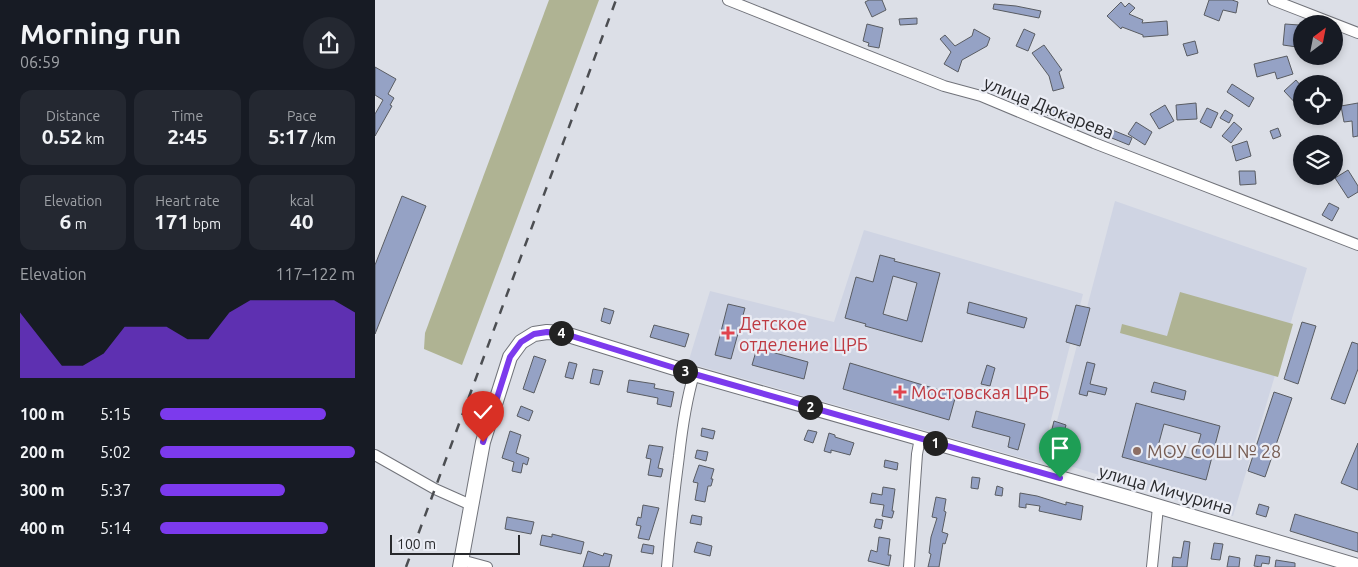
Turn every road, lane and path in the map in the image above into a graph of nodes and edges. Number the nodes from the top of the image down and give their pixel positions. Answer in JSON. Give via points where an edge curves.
{"nodes":[{"id":1,"x":728,"y":0,"type":"edge"},
{"id":2,"x":1273,"y":0,"type":"edge"},
{"id":3,"x":1358,"y":33,"type":"edge"},
{"id":4,"x":1358,"y":245,"type":"edge"},
{"id":5,"x":694,"y":374,"type":"junction"},
{"id":6,"x":920,"y":438,"type":"junction"},
{"id":7,"x":375,"y":455,"type":"edge"},
{"id":8,"x":471,"y":505,"type":"junction"},
{"id":9,"x":1158,"y":507,"type":"junction"},
{"id":10,"x":461,"y":564,"type":"edge"},
{"id":11,"x":1358,"y":566,"type":"edge"},
{"id":12,"x":487,"y":567,"type":"edge"},
{"id":13,"x":667,"y":567,"type":"edge"},
{"id":14,"x":909,"y":567,"type":"edge"},
{"id":15,"x":1152,"y":567,"type":"edge"}],
"edges":[{"from":1,"to":4,"type":"street","name":"улица Дюкарева"},
{"from":2,"to":3,"type":"street"},
{"from":5,"to":6,"type":"street","name":"улица Мичурина"},
{"from":5,"to":8,"type":"street","name":"улица Мичурина","via":[[562,333],[534,334],[521,342],[510,357],[483,442]]},
{"from":5,"to":13,"type":"street","via":[[681,442]]},
{"from":6,"to":9,"type":"street","name":"улица Мичурина"},
{"from":6,"to":14,"type":"street"},
{"from":7,"to":8,"type":"street"},
{"from":8,"to":10,"type":"street"},
{"from":9,"to":11,"type":"street","name":"улица Мичурина"},
{"from":9,"to":15,"type":"street"},
{"from":10,"to":12,"type":"street"}]}
